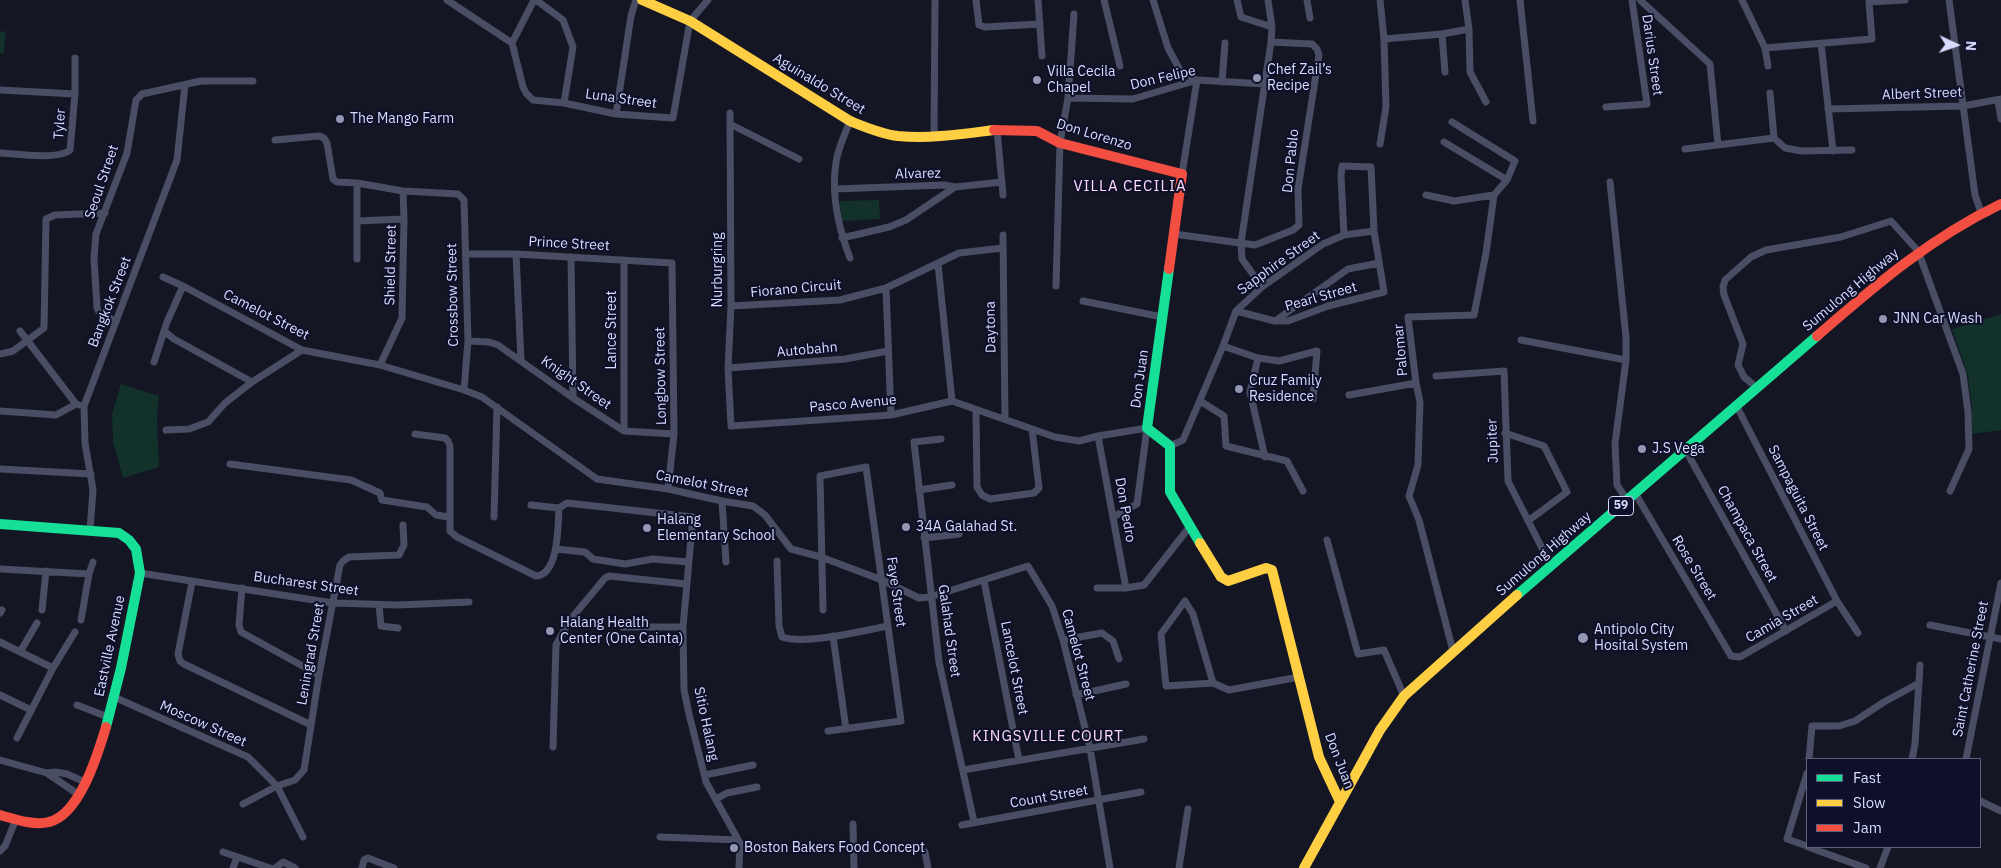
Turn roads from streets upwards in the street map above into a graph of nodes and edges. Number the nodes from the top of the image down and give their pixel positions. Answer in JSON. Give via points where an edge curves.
{"nodes":[{"id":1,"x":447,"y":0,"type":"edge"},
{"id":2,"x":535,"y":0,"type":"edge"},
{"id":3,"x":636,"y":0,"type":"edge"},
{"id":4,"x":642,"y":0,"type":"edge"},
{"id":5,"x":708,"y":0,"type":"edge"},
{"id":6,"x":935,"y":0,"type":"edge"},
{"id":7,"x":976,"y":0,"type":"edge"},
{"id":8,"x":1038,"y":0,"type":"edge"},
{"id":9,"x":1104,"y":0,"type":"edge"},
{"id":10,"x":1153,"y":0,"type":"edge"},
{"id":11,"x":1237,"y":0,"type":"edge"},
{"id":12,"x":1268,"y":0,"type":"edge"},
{"id":13,"x":1307,"y":0,"type":"edge"},
{"id":14,"x":1380,"y":0,"type":"edge"},
{"id":15,"x":1465,"y":0,"type":"edge"},
{"id":16,"x":1520,"y":0,"type":"edge"},
{"id":17,"x":1632,"y":0,"type":"edge"},
{"id":18,"x":1640,"y":0,"type":"edge"},
{"id":19,"x":1742,"y":0,"type":"edge"},
{"id":20,"x":1905,"y":0,"type":"edge"},
{"id":21,"x":1949,"y":0,"type":"edge"},
{"id":22,"x":1074,"y":14,"type":"dead end"},
{"id":23,"x":1310,"y":18,"type":"dead end"},
{"id":24,"x":690,"y":21,"type":"junction"},
{"id":25,"x":1040,"y":24,"type":"junction"},
{"id":26,"x":1272,"y":27,"type":"junction"},
{"id":27,"x":1469,"y":29,"type":"junction"},
{"id":28,"x":1442,"y":34,"type":"junction"},
{"id":29,"x":1384,"y":39,"type":"junction"},
{"id":30,"x":1271,"y":42,"type":"junction"},
{"id":31,"x":512,"y":43,"type":"junction"},
{"id":32,"x":1225,"y":43,"type":"dead end"},
{"id":33,"x":1821,"y":43,"type":"junction"},
{"id":34,"x":1765,"y":48,"type":"junction"},
{"id":35,"x":1042,"y":56,"type":"dead end"},
{"id":36,"x":75,"y":58,"type":"dead end"},
{"id":37,"x":1120,"y":66,"type":"dead end"},
{"id":38,"x":1768,"y":66,"type":"dead end"},
{"id":39,"x":1445,"y":72,"type":"dead end"},
{"id":40,"x":1196,"y":80,"type":"junction"},
{"id":41,"x":253,"y":81,"type":"dead end"},
{"id":42,"x":1222,"y":82,"type":"junction"},
{"id":43,"x":1264,"y":84,"type":"junction"},
{"id":44,"x":185,"y":85,"type":"junction"},
{"id":45,"x":0,"y":90,"type":"edge"},
{"id":46,"x":1770,"y":93,"type":"dead end"},
{"id":47,"x":75,"y":94,"type":"junction"},
{"id":48,"x":1068,"y":98,"type":"junction"},
{"id":49,"x":1999,"y":100,"type":"edge"},
{"id":50,"x":1486,"y":102,"type":"dead end"},
{"id":51,"x":564,"y":103,"type":"junction"},
{"id":52,"x":1963,"y":106,"type":"junction"},
{"id":53,"x":1606,"y":107,"type":"dead end"},
{"id":54,"x":1828,"y":109,"type":"junction"},
{"id":55,"x":730,"y":112,"type":"dead end"},
{"id":56,"x":616,"y":114,"type":"junction"},
{"id":57,"x":2001,"y":119,"type":"edge"},
{"id":58,"x":850,"y":121,"type":"junction"},
{"id":59,"x":1533,"y":121,"type":"dead end"},
{"id":60,"x":1452,"y":122,"type":"dead end"},
{"id":61,"x":730,"y":124,"type":"junction"},
{"id":62,"x":997,"y":130,"type":"junction"},
{"id":63,"x":934,"y":137,"type":"junction"},
{"id":64,"x":1774,"y":138,"type":"junction"},
{"id":65,"x":275,"y":140,"type":"dead end"},
{"id":66,"x":1444,"y":142,"type":"dead end"},
{"id":67,"x":1060,"y":143,"type":"junction"},
{"id":68,"x":1380,"y":144,"type":"dead end"},
{"id":69,"x":1718,"y":145,"type":"junction"},
{"id":70,"x":1685,"y":149,"type":"dead end"},
{"id":71,"x":1852,"y":150,"type":"dead end"},
{"id":72,"x":1833,"y":151,"type":"junction"},
{"id":73,"x":0,"y":153,"type":"edge"},
{"id":74,"x":799,"y":159,"type":"dead end"},
{"id":75,"x":1182,"y":174,"type":"junction"},
{"id":76,"x":1507,"y":180,"type":"junction"},
{"id":77,"x":1002,"y":182,"type":"junction"},
{"id":78,"x":1610,"y":182,"type":"dead end"},
{"id":79,"x":357,"y":183,"type":"junction"},
{"id":80,"x":955,"y":186,"type":"junction"},
{"id":81,"x":835,"y":189,"type":"junction"},
{"id":82,"x":403,"y":191,"type":"junction"},
{"id":83,"x":1003,"y":195,"type":"dead end"},
{"id":84,"x":1426,"y":195,"type":"dead end"},
{"id":85,"x":1494,"y":195,"type":"junction"},
{"id":86,"x":2001,"y":204,"type":"edge"},
{"id":87,"x":1981,"y":212,"type":"junction"},
{"id":88,"x":105,"y":213,"type":"junction"},
{"id":89,"x":404,"y":219,"type":"junction"},
{"id":90,"x":357,"y":221,"type":"junction"},
{"id":91,"x":1374,"y":231,"type":"junction"},
{"id":92,"x":1174,"y":234,"type":"junction"},
{"id":93,"x":1003,"y":235,"type":"dead end"},
{"id":94,"x":1344,"y":235,"type":"junction"},
{"id":95,"x":842,"y":238,"type":"junction"},
{"id":96,"x":1242,"y":242,"type":"junction"},
{"id":97,"x":1003,"y":248,"type":"junction"},
{"id":98,"x":1918,"y":251,"type":"junction"},
{"id":99,"x":466,"y":254,"type":"junction"},
{"id":100,"x":516,"y":254,"type":"junction"},
{"id":101,"x":571,"y":257,"type":"junction"},
{"id":102,"x":850,"y":258,"type":"dead end"},
{"id":103,"x":357,"y":260,"type":"dead end"},
{"id":104,"x":624,"y":260,"type":"junction"},
{"id":105,"x":672,"y":263,"type":"joint"},
{"id":106,"x":1380,"y":263,"type":"junction"},
{"id":107,"x":938,"y":264,"type":"junction"},
{"id":108,"x":163,"y":277,"type":"dead end"},
{"id":109,"x":183,"y":286,"type":"junction"},
{"id":110,"x":1056,"y":286,"type":"dead end"},
{"id":111,"x":1262,"y":287,"type":"junction"},
{"id":112,"x":886,"y":288,"type":"junction"},
{"id":113,"x":1083,"y":301,"type":"dead end"},
{"id":114,"x":731,"y":306,"type":"junction"},
{"id":115,"x":1236,"y":310,"type":"junction"},
{"id":116,"x":1162,"y":316,"type":"junction"},
{"id":117,"x":1275,"y":321,"type":"junction"},
{"id":118,"x":116,"y":322,"type":"junction"},
{"id":119,"x":20,"y":330,"type":"dead end"},
{"id":120,"x":164,"y":331,"type":"junction"},
{"id":121,"x":1521,"y":340,"type":"dead end"},
{"id":122,"x":28,"y":341,"type":"junction"},
{"id":123,"x":468,"y":341,"type":"junction"},
{"id":124,"x":1223,"y":346,"type":"junction"},
{"id":125,"x":302,"y":350,"type":"junction"},
{"id":126,"x":888,"y":351,"type":"junction"},
{"id":127,"x":0,"y":354,"type":"edge"},
{"id":128,"x":1258,"y":358,"type":"junction"},
{"id":129,"x":521,"y":360,"type":"junction"},
{"id":130,"x":1626,"y":360,"type":"junction"},
{"id":131,"x":154,"y":362,"type":"dead end"},
{"id":132,"x":380,"y":365,"type":"junction"},
{"id":133,"x":728,"y":368,"type":"junction"},
{"id":134,"x":1436,"y":376,"type":"dead end"},
{"id":135,"x":252,"y":382,"type":"junction"},
{"id":136,"x":1416,"y":383,"type":"junction"},
{"id":137,"x":1756,"y":388,"type":"junction"},
{"id":138,"x":464,"y":390,"type":"junction"},
{"id":139,"x":1350,"y":395,"type":"dead end"},
{"id":140,"x":573,"y":398,"type":"junction"},
{"id":141,"x":1313,"y":399,"type":"dead end"},
{"id":142,"x":952,"y":401,"type":"junction"},
{"id":143,"x":1200,"y":401,"type":"junction"},
{"id":144,"x":80,"y":405,"type":"junction"},
{"id":145,"x":1736,"y":406,"type":"junction"},
{"id":146,"x":497,"y":407,"type":"junction"},
{"id":147,"x":0,"y":411,"type":"edge"},
{"id":148,"x":976,"y":411,"type":"junction"},
{"id":149,"x":891,"y":415,"type":"junction"},
{"id":150,"x":1005,"y":419,"type":"junction"},
{"id":151,"x":731,"y":426,"type":"joint"},
{"id":152,"x":1147,"y":428,"type":"junction"},
{"id":153,"x":1032,"y":429,"type":"junction"},
{"id":154,"x":166,"y":430,"type":"dead end"},
{"id":155,"x":624,"y":431,"type":"junction"},
{"id":156,"x":1505,"y":433,"type":"junction"},
{"id":157,"x":415,"y":434,"type":"dead end"},
{"id":158,"x":674,"y":434,"type":"junction"},
{"id":159,"x":1098,"y":436,"type":"junction"},
{"id":160,"x":941,"y":439,"type":"dead end"},
{"id":161,"x":1170,"y":446,"type":"junction"},
{"id":162,"x":1685,"y":449,"type":"junction"},
{"id":163,"x":1265,"y":457,"type":"junction"},
{"id":164,"x":230,"y":464,"type":"dead end"},
{"id":165,"x":0,"y":470,"type":"edge"},
{"id":166,"x":91,"y":474,"type":"junction"},
{"id":167,"x":952,"y":485,"type":"dead end"},
{"id":168,"x":668,"y":489,"type":"junction"},
{"id":169,"x":919,"y":490,"type":"junction"},
{"id":170,"x":1303,"y":491,"type":"dead end"},
{"id":171,"x":1950,"y":491,"type":"dead end"},
{"id":172,"x":1631,"y":497,"type":"junction"},
{"id":173,"x":722,"y":501,"type":"junction"},
{"id":174,"x":531,"y":505,"type":"dead end"},
{"id":175,"x":559,"y":508,"type":"junction"},
{"id":176,"x":449,"y":517,"type":"junction"},
{"id":177,"x":494,"y":517,"type":"dead end"},
{"id":178,"x":1113,"y":517,"type":"junction"},
{"id":179,"x":1528,"y":521,"type":"junction"},
{"id":180,"x":0,"y":524,"type":"edge"},
{"id":181,"x":403,"y":525,"type":"dead end"},
{"id":182,"x":1191,"y":525,"type":"junction"},
{"id":183,"x":90,"y":530,"type":"junction"},
{"id":184,"x":959,"y":534,"type":"dead end"},
{"id":185,"x":924,"y":538,"type":"junction"},
{"id":186,"x":1327,"y":540,"type":"dead end"},
{"id":187,"x":556,"y":550,"type":"junction"},
{"id":188,"x":821,"y":557,"type":"junction"},
{"id":189,"x":93,"y":562,"type":"dead end"},
{"id":190,"x":688,"y":562,"type":"junction"},
{"id":191,"x":726,"y":562,"type":"dead end"},
{"id":192,"x":777,"y":562,"type":"dead end"},
{"id":193,"x":1551,"y":566,"type":"junction"},
{"id":194,"x":0,"y":569,"type":"edge"},
{"id":195,"x":46,"y":571,"type":"junction"},
{"id":196,"x":140,"y":573,"type":"junction"},
{"id":197,"x":89,"y":574,"type":"junction"},
{"id":198,"x":882,"y":580,"type":"junction"},
{"id":199,"x":984,"y":581,"type":"junction"},
{"id":200,"x":192,"y":582,"type":"junction"},
{"id":201,"x":2001,"y":583,"type":"edge"},
{"id":202,"x":686,"y":584,"type":"junction"},
{"id":203,"x":242,"y":588,"type":"junction"},
{"id":204,"x":1097,"y":588,"type":"dead end"},
{"id":205,"x":1126,"y":588,"type":"junction"},
{"id":206,"x":930,"y":597,"type":"junction"},
{"id":207,"x":1838,"y":601,"type":"junction"},
{"id":208,"x":469,"y":602,"type":"dead end"},
{"id":209,"x":333,"y":603,"type":"junction"},
{"id":210,"x":379,"y":605,"type":"junction"},
{"id":211,"x":42,"y":610,"type":"dead end"},
{"id":212,"x":823,"y":610,"type":"dead end"},
{"id":213,"x":81,"y":620,"type":"dead end"},
{"id":214,"x":37,"y":623,"type":"dead end"},
{"id":215,"x":1930,"y":625,"type":"dead end"},
{"id":216,"x":888,"y":626,"type":"junction"},
{"id":217,"x":623,"y":627,"type":"dead end"},
{"id":218,"x":683,"y":627,"type":"junction"},
{"id":219,"x":398,"y":628,"type":"dead end"},
{"id":220,"x":1786,"y":631,"type":"junction"},
{"id":221,"x":75,"y":632,"type":"dead end"},
{"id":222,"x":1858,"y":633,"type":"dead end"},
{"id":223,"x":833,"y":636,"type":"junction"},
{"id":224,"x":1989,"y":637,"type":"junction"},
{"id":225,"x":2001,"y":639,"type":"edge"},
{"id":226,"x":1063,"y":640,"type":"junction"},
{"id":227,"x":0,"y":642,"type":"edge"},
{"id":228,"x":1454,"y":651,"type":"junction"},
{"id":229,"x":20,"y":652,"type":"junction"},
{"id":230,"x":1731,"y":656,"type":"joint"},
{"id":231,"x":1119,"y":659,"type":"dead end"},
{"id":232,"x":1920,"y":665,"type":"dead end"},
{"id":233,"x":53,"y":668,"type":"junction"},
{"id":234,"x":319,"y":675,"type":"junction"},
{"id":235,"x":1299,"y":677,"type":"junction"},
{"id":236,"x":1213,"y":683,"type":"junction"},
{"id":237,"x":1919,"y":683,"type":"junction"},
{"id":238,"x":1126,"y":684,"type":"dead end"},
{"id":239,"x":1076,"y":694,"type":"junction"},
{"id":240,"x":0,"y":695,"type":"edge"},
{"id":241,"x":1404,"y":696,"type":"junction"},
{"id":242,"x":114,"y":697,"type":"junction"},
{"id":243,"x":77,"y":705,"type":"dead end"},
{"id":244,"x":32,"y":710,"type":"junction"},
{"id":245,"x":108,"y":717,"type":"junction"},
{"id":246,"x":311,"y":724,"type":"junction"},
{"id":247,"x":846,"y":729,"type":"junction"},
{"id":248,"x":828,"y":731,"type":"dead end"},
{"id":249,"x":17,"y":738,"type":"dead end"},
{"id":250,"x":1144,"y":739,"type":"dead end"},
{"id":251,"x":553,"y":747,"type":"dead end"},
{"id":252,"x":1090,"y":748,"type":"junction"},
{"id":253,"x":1809,"y":758,"type":"edge"},
{"id":254,"x":1912,"y":758,"type":"edge"},
{"id":255,"x":1966,"y":758,"type":"edge"},
{"id":256,"x":0,"y":760,"type":"edge"},
{"id":257,"x":1020,"y":760,"type":"junction"},
{"id":258,"x":754,"y":765,"type":"dead end"},
{"id":259,"x":963,"y":770,"type":"junction"},
{"id":260,"x":47,"y":773,"type":"junction"},
{"id":261,"x":705,"y":775,"type":"junction"},
{"id":262,"x":87,"y":782,"type":"junction"},
{"id":263,"x":1806,"y":783,"type":"edge"},
{"id":264,"x":277,"y":786,"type":"junction"},
{"id":265,"x":757,"y":787,"type":"dead end"},
{"id":266,"x":1141,"y":792,"type":"dead end"},
{"id":267,"x":79,"y":795,"type":"junction"},
{"id":268,"x":716,"y":799,"type":"junction"},
{"id":269,"x":1100,"y":800,"type":"junction"},
{"id":270,"x":1981,"y":801,"type":"edge"},
{"id":271,"x":1340,"y":802,"type":"junction"},
{"id":272,"x":243,"y":804,"type":"dead end"},
{"id":273,"x":1188,"y":809,"type":"dead end"},
{"id":274,"x":2001,"y":811,"type":"edge"},
{"id":275,"x":0,"y":815,"type":"edge"},
{"id":276,"x":16,"y":819,"type":"junction"},
{"id":277,"x":974,"y":822,"type":"junction"},
{"id":278,"x":853,"y":824,"type":"dead end"},
{"id":279,"x":962,"y":825,"type":"dead end"},
{"id":280,"x":303,"y":837,"type":"dead end"},
{"id":281,"x":660,"y":837,"type":"dead end"},
{"id":282,"x":738,"y":840,"type":"junction"},
{"id":283,"x":1806,"y":846,"type":"edge"},
{"id":284,"x":1811,"y":848,"type":"edge"},
{"id":285,"x":1888,"y":848,"type":"edge"},
{"id":286,"x":0,"y":851,"type":"edge"},
{"id":287,"x":223,"y":852,"type":"dead end"},
{"id":288,"x":924,"y":852,"type":"dead end"},
{"id":289,"x":237,"y":857,"type":"junction"},
{"id":290,"x":233,"y":868,"type":"edge"},
{"id":291,"x":270,"y":868,"type":"edge"},
{"id":292,"x":275,"y":868,"type":"edge"},
{"id":293,"x":294,"y":868,"type":"edge"},
{"id":294,"x":362,"y":868,"type":"edge"},
{"id":295,"x":394,"y":868,"type":"edge"},
{"id":296,"x":739,"y":868,"type":"edge"},
{"id":297,"x":854,"y":868,"type":"edge"},
{"id":298,"x":928,"y":868,"type":"edge"},
{"id":299,"x":1110,"y":868,"type":"edge"},
{"id":300,"x":1179,"y":868,"type":"edge"},
{"id":301,"x":1304,"y":868,"type":"edge"},
{"id":302,"x":1866,"y":868,"type":"edge"},
{"id":303,"x":1880,"y":868,"type":"edge"}],
"edges":[{"from":1,"to":31,"type":"street"},
{"from":2,"to":31,"type":"street"},
{"from":2,"to":51,"type":"street","via":[[563,20],[573,47]]},
{"from":3,"to":56,"type":"street"},
{"from":4,"to":24,"type":"street","name":"Aguinaldo Street"},
{"from":5,"to":24,"type":"street"},
{"from":6,"to":63,"type":"street"},
{"from":7,"to":25,"type":"street","via":[[979,25]]},
{"from":8,"to":25,"type":"street"},
{"from":9,"to":37,"type":"street"},
{"from":10,"to":40,"type":"street","via":[[1168,48],[1180,70]]},
{"from":11,"to":26,"type":"street","via":[[1242,17]]},
{"from":12,"to":26,"type":"street"},
{"from":13,"to":23,"type":"street"},
{"from":14,"to":29,"type":"street"},
{"from":15,"to":27,"type":"street"},
{"from":16,"to":59,"type":"street"},
{"from":17,"to":53,"type":"street","name":"Darius Street","via":[[1647,104]]},
{"from":18,"to":69,"type":"street","via":[[1710,64]]},
{"from":19,"to":34,"type":"street"},
{"from":20,"to":33,"type":"street","via":[[1869,2],[1872,39]]},
{"from":21,"to":52,"type":"street"},
{"from":22,"to":48,"type":"street"},
{"from":24,"to":56,"type":"street","name":"Luna Street","via":[[673,118]]},
{"from":24,"to":58,"type":"street","name":"Aguinaldo Street"},
{"from":25,"to":35,"type":"street"},
{"from":26,"to":30,"type":"street"},
{"from":27,"to":28,"type":"street"},
{"from":27,"to":50,"type":"street","via":[[1470,72]]},
{"from":28,"to":29,"type":"street"},
{"from":28,"to":39,"type":"street"},
{"from":29,"to":68,"type":"street","via":[[1386,107]]},
{"from":30,"to":43,"type":"street"},
{"from":30,"to":96,"type":"street","name":"Don Pablo","via":[[1312,44],[1318,49],[1299,183],[1299,225],[1255,245]]},
{"from":31,"to":51,"type":"street","name":"Luna Street","via":[[526,93],[533,100]]},
{"from":32,"to":42,"type":"street"},
{"from":33,"to":34,"type":"street"},
{"from":33,"to":54,"type":"street"},
{"from":34,"to":38,"type":"street"},
{"from":36,"to":47,"type":"street","name":"Tyler"},
{"from":40,"to":42,"type":"street","name":"Don Felipe"},
{"from":40,"to":48,"type":"street","name":"Don Felipe","via":[[1133,99]]},
{"from":40,"to":75,"type":"street","name":"Don Juan"},
{"from":41,"to":44,"type":"street","name":"Seoul Street","via":[[201,81]]},
{"from":42,"to":43,"type":"street","name":"Don Felipe"},
{"from":43,"to":96,"type":"street"},
{"from":44,"to":88,"type":"street","name":"Seoul Street","via":[[142,94],[136,100],[127,153]]},
{"from":44,"to":118,"type":"street","name":"Bangkok Street","via":[[177,160]]},
{"from":45,"to":47,"type":"street"},
{"from":46,"to":64,"type":"street"},
{"from":47,"to":73,"type":"street","name":"Tyler","via":[[72,146],[68,152],[53,155]]},
{"from":48,"to":67,"type":"street"},
{"from":49,"to":52,"type":"street","name":"Albert Street"},
{"from":49,"to":57,"type":"street","name":"Albert Street"},
{"from":51,"to":56,"type":"street","name":"Luna Street"},
{"from":52,"to":54,"type":"street","name":"Albert Street"},
{"from":52,"to":87,"type":"street","via":[[1975,195]]},
{"from":54,"to":72,"type":"street"},
{"from":55,"to":61,"type":"street","name":"Nurburgring"},
{"from":58,"to":63,"type":"street","name":"Aguinaldo Street","via":[[896,136]]},
{"from":58,"to":81,"type":"street","via":[[836,161]]},
{"from":60,"to":76,"type":"street","via":[[1515,161]]},
{"from":61,"to":74,"type":"street"},
{"from":61,"to":114,"type":"street","name":"Nurburgring"},
{"from":62,"to":63,"type":"street","name":"Aguinaldo Street"},
{"from":62,"to":67,"type":"street","name":"Don Lorenzo","via":[[1037,131]]},
{"from":62,"to":77,"type":"street"},
{"from":64,"to":69,"type":"street"},
{"from":64,"to":72,"type":"street","via":[[1785,148]]},
{"from":65,"to":79,"type":"street","via":[[324,138],[333,179]]},
{"from":66,"to":76,"type":"street"},
{"from":67,"to":75,"type":"street","name":"Don Lorenzo"},
{"from":67,"to":110,"type":"street"},
{"from":69,"to":70,"type":"street"},
{"from":71,"to":72,"type":"street"},
{"from":75,"to":92,"type":"street","name":"Don Juan"},
{"from":76,"to":85,"type":"street"},
{"from":77,"to":80,"type":"street","name":"Alvarez"},
{"from":77,"to":83,"type":"street"},
{"from":78,"to":130,"type":"street","name":"Rose Street"},
{"from":79,"to":82,"type":"street"},
{"from":79,"to":90,"type":"street"},
{"from":80,"to":81,"type":"street","name":"Alvarez"},
{"from":80,"to":95,"type":"street","via":[[906,220]]},
{"from":81,"to":95,"type":"street","via":[[836,214]]},
{"from":82,"to":89,"type":"street","name":"Shield Street"},
{"from":82,"to":99,"type":"street","name":"Crossbow Street","via":[[458,194],[464,200]]},
{"from":84,"to":85,"type":"street","via":[[1454,201]]},
{"from":85,"to":136,"type":"street","name":"Palomar","via":[[1474,315],[1408,317]]},
{"from":86,"to":87,"type":"street","name":"Sumulong Highway","number":"59"},
{"from":87,"to":98,"type":"street","name":"Sumulong Highway","number":"59"},
{"from":88,"to":118,"type":"street","name":"Seoul Street","via":[[94,246],[96,304],[99,312]]},
{"from":88,"to":122,"type":"street","via":[[55,215],[46,219],[45,326]]},
{"from":89,"to":90,"type":"street"},
{"from":89,"to":132,"type":"street","name":"Shield Street","via":[[402,318]]},
{"from":90,"to":103,"type":"street"},
{"from":91,"to":94,"type":"street","name":"Sapphire Street"},
{"from":91,"to":94,"type":"street","via":[[1371,167],[1342,166]]},
{"from":91,"to":106,"type":"street"},
{"from":92,"to":96,"type":"street","name":"Don Pablo"},
{"from":92,"to":116,"type":"street","name":"Don Juan"},
{"from":93,"to":97,"type":"street","name":"Daytona"},
{"from":94,"to":111,"type":"street","name":"Sapphire Street","via":[[1323,244]]},
{"from":95,"to":102,"type":"street"},
{"from":96,"to":111,"type":"street","via":[[1242,259]]},
{"from":97,"to":107,"type":"street","name":"Fiorano Circuit","via":[[959,253]]},
{"from":97,"to":150,"type":"street","name":"Daytona"},
{"from":98,"to":137,"type":"street","name":"Sumulong Highway","number":"59"},
{"from":98,"to":137,"type":"street","via":[[1891,221],[1841,237],[1766,250],[1751,257],[1725,280],[1722,287],[1743,344],[1738,365],[1744,377]]},
{"from":98,"to":171,"type":"street","via":[[1963,374],[1969,448]]},
{"from":99,"to":100,"type":"street","name":"Prince Street"},
{"from":99,"to":123,"type":"street","name":"Crossbow Street"},
{"from":100,"to":101,"type":"street","name":"Prince Street"},
{"from":100,"to":129,"type":"street"},
{"from":101,"to":104,"type":"street","name":"Prince Street"},
{"from":101,"to":140,"type":"street"},
{"from":104,"to":105,"type":"street","name":"Prince Street"},
{"from":104,"to":155,"type":"street","name":"Lance Street"},
{"from":105,"to":158,"type":"street","name":"Longbow Street"},
{"from":106,"to":117,"type":"street","via":[[1348,269]]},
{"from":106,"to":117,"type":"street","name":"Pearl Street","via":[[1384,292],[1328,306],[1288,321]]},
{"from":107,"to":112,"type":"street","name":"Fiorano Circuit"},
{"from":107,"to":142,"type":"street"},
{"from":108,"to":109,"type":"street","name":"Camelot Street"},
{"from":109,"to":120,"type":"street"},
{"from":109,"to":125,"type":"street","name":"Camelot Street"},
{"from":111,"to":115,"type":"street","name":"Sapphire Street"},
{"from":112,"to":114,"type":"street","name":"Fiorano Circuit","via":[[840,300]]},
{"from":112,"to":126,"type":"street"},
{"from":113,"to":116,"type":"street"},
{"from":114,"to":133,"type":"street","name":"Nurburgring"},
{"from":115,"to":117,"type":"street","name":"Pearl Street"},
{"from":115,"to":124,"type":"street","name":"Sapphire Street"},
{"from":116,"to":152,"type":"street","name":"Don Juan"},
{"from":118,"to":144,"type":"street","name":"Bangkok Street"},
{"from":119,"to":122,"type":"street"},
{"from":120,"to":131,"type":"street"},
{"from":120,"to":135,"type":"street","via":[[174,340]]},
{"from":121,"to":130,"type":"street"},
{"from":122,"to":127,"type":"street"},
{"from":122,"to":144,"type":"street"},
{"from":123,"to":129,"type":"street","name":"Knight Street","via":[[498,345]]},
{"from":123,"to":138,"type":"street","name":"Crossbow Street"},
{"from":124,"to":128,"type":"street"},
{"from":124,"to":143,"type":"street","name":"Sapphire Street"},
{"from":125,"to":132,"type":"street","name":"Camelot Street"},
{"from":125,"to":135,"type":"street"},
{"from":126,"to":133,"type":"street","name":"Autobahn","via":[[845,359]]},
{"from":126,"to":149,"type":"street"},
{"from":128,"to":141,"type":"street","via":[[1279,360],[1318,351]]},
{"from":128,"to":163,"type":"street","via":[[1250,392]]},
{"from":129,"to":140,"type":"street","name":"Knight Street"},
{"from":130,"to":172,"type":"street","name":"Rose Street","via":[[1615,444],[1617,484]]},
{"from":132,"to":138,"type":"street","name":"Camelot Street"},
{"from":133,"to":151,"type":"street","name":"Nurburgring"},
{"from":134,"to":156,"type":"street","name":"Jupiter","via":[[1504,371]]},
{"from":135,"to":154,"type":"street","via":[[225,402],[208,422],[198,427]]},
{"from":136,"to":139,"type":"street"},
{"from":136,"to":228,"type":"street","name":"Palomar","via":[[1420,402],[1418,464],[1408,496],[1419,520]]},
{"from":137,"to":145,"type":"street","name":"Sumulong Highway","number":"59"},
{"from":138,"to":146,"type":"street","name":"Camelot Street"},
{"from":140,"to":155,"type":"street","name":"Knight Street"},
{"from":142,"to":148,"type":"street"},
{"from":142,"to":149,"type":"street","name":"Pasco Avenue"},
{"from":143,"to":161,"type":"street","name":"Sapphire Street","via":[[1182,440]]},
{"from":143,"to":163,"type":"street","via":[[1224,416],[1226,446]]},
{"from":144,"to":147,"type":"street","via":[[56,415]]},
{"from":144,"to":166,"type":"street","name":"Bangkok Street"},
{"from":145,"to":162,"type":"street","name":"Sumulong Highway","number":"59"},
{"from":145,"to":207,"type":"street","name":"Sampaguita Street"},
{"from":146,"to":168,"type":"street","name":"Camelot Street","via":[[597,479]]},
{"from":146,"to":177,"type":"street"},
{"from":148,"to":150,"type":"street"},
{"from":148,"to":153,"type":"street","via":[[976,487],[990,499],[1034,493],[1039,488]]},
{"from":149,"to":151,"type":"street","name":"Pasco Avenue"},
{"from":150,"to":153,"type":"street"},
{"from":152,"to":159,"type":"street"},
{"from":152,"to":161,"type":"street","name":"Don Juan"},
{"from":152,"to":178,"type":"street","via":[[1137,504]]},
{"from":153,"to":159,"type":"street","via":[[1079,441]]},
{"from":155,"to":158,"type":"street","name":"Knight Street"},
{"from":156,"to":179,"type":"street","name":"Jupiter","via":[[1508,481]]},
{"from":156,"to":179,"type":"street","via":[[1544,446],[1567,492]]},
{"from":157,"to":176,"type":"street","via":[[448,441]]},
{"from":158,"to":168,"type":"street","name":"Longbow Street"},
{"from":159,"to":178,"type":"street","name":"Don Pedro"},
{"from":160,"to":169,"type":"street","name":"Galahad Street","via":[[914,442]]},
{"from":161,"to":182,"type":"street","name":"Don Juan","via":[[1170,492]]},
{"from":162,"to":172,"type":"street","name":"Sumulong Highway","number":"59"},
{"from":162,"to":220,"type":"street","name":"Champaca Street"},
{"from":163,"to":170,"type":"street","via":[[1287,461]]},
{"from":164,"to":176,"type":"street","via":[[358,482],[380,493],[382,500],[427,507],[436,514]]},
{"from":165,"to":166,"type":"street"},
{"from":166,"to":183,"type":"street","name":"Bangkok Street"},
{"from":167,"to":169,"type":"street"},
{"from":168,"to":173,"type":"street","name":"Camelot Street"},
{"from":169,"to":185,"type":"street","name":"Galahad Street"},
{"from":172,"to":193,"type":"street","name":"Sumulong Highway","number":"59"},
{"from":172,"to":230,"type":"street","name":"Rose Street"},
{"from":173,"to":188,"type":"street","name":"Camelot Street","via":[[753,506],[765,515],[791,549]]},
{"from":173,"to":191,"type":"street"},
{"from":174,"to":175,"type":"street"},
{"from":175,"to":187,"type":"street"},
{"from":175,"to":190,"type":"street","name":"Sitio Halang","via":[[567,503],[693,517]]},
{"from":176,"to":187,"type":"street","via":[[452,535],[536,576],[547,570]]},
{"from":178,"to":205,"type":"street","name":"Don Pedro"},
{"from":179,"to":193,"type":"street","name":"Jupiter"},
{"from":180,"to":183,"type":"street","name":"Eastville Avenue"},
{"from":181,"to":209,"type":"street","name":"Leningrad Street","via":[[404,545],[399,555],[349,557],[343,561]]},
{"from":182,"to":205,"type":"street","via":[[1144,585]]},
{"from":182,"to":235,"type":"street","name":"Don Juan","via":[[1221,577],[1228,580],[1266,568],[1272,570]]},
{"from":183,"to":196,"type":"street","name":"Eastville Avenue","via":[[127,537],[138,553]]},
{"from":184,"to":185,"type":"street"},
{"from":185,"to":206,"type":"street","name":"Galahad Street"},
{"from":186,"to":241,"type":"street","via":[[1358,654],[1384,650]]},
{"from":187,"to":190,"type":"street","via":[[585,552],[593,559],[625,564],[653,559]]},
{"from":188,"to":198,"type":"street","name":"Camelot Street"},
{"from":188,"to":198,"type":"street","name":"Faye Street","via":[[820,476],[866,467]]},
{"from":188,"to":212,"type":"street"},
{"from":189,"to":197,"type":"street"},
{"from":190,"to":202,"type":"street","name":"Sitio Halang"},
{"from":192,"to":223,"type":"street","via":[[782,637],[792,640]]},
{"from":193,"to":228,"type":"street","name":"Sumulong Highway","number":"59"},
{"from":194,"to":195,"type":"street"},
{"from":195,"to":197,"type":"street"},
{"from":195,"to":211,"type":"street"},
{"from":196,"to":200,"type":"street","name":"Bucharest Street"},
{"from":196,"to":242,"type":"street","name":"Eastville Avenue"},
{"from":197,"to":213,"type":"street"},
{"from":198,"to":206,"type":"street","name":"Camelot Street","via":[[919,598]]},
{"from":198,"to":216,"type":"street","name":"Faye Street"},
{"from":199,"to":206,"type":"street","name":"Camelot Street"},
{"from":199,"to":226,"type":"street","name":"Camelot Street","via":[[1028,566],[1052,606]]},
{"from":199,"to":257,"type":"street","name":"Lancelot Street"},
{"from":200,"to":203,"type":"street","name":"Bucharest Street"},
{"from":200,"to":246,"type":"street","via":[[178,654],[180,661]]},
{"from":201,"to":224,"type":"street","name":"Saint Catherine Street"},
{"from":202,"to":218,"type":"street","name":"Sitio Halang"},
{"from":202,"to":251,"type":"street","via":[[609,576],[587,598],[556,645]]},
{"from":203,"to":209,"type":"street","name":"Bucharest Street"},
{"from":203,"to":234,"type":"street","via":[[241,632]]},
{"from":204,"to":205,"type":"street"},
{"from":206,"to":259,"type":"street","name":"Galahad Street","via":[[939,662]]},
{"from":207,"to":220,"type":"street","name":"Camia Street"},
{"from":207,"to":222,"type":"street","name":"Camia Street"},
{"from":208,"to":210,"type":"street","name":"Bucharest Street"},
{"from":209,"to":210,"type":"street","name":"Bucharest Street"},
{"from":209,"to":234,"type":"street","name":"Leningrad Street"},
{"from":210,"to":219,"type":"street","via":[[381,626]]},
{"from":214,"to":229,"type":"street"},
{"from":215,"to":224,"type":"street"},
{"from":216,"to":223,"type":"street"},
{"from":216,"to":247,"type":"street","name":"Faye Street","via":[[901,721]]},
{"from":217,"to":218,"type":"street"},
{"from":218,"to":261,"type":"street","name":"Sitio Halang","via":[[684,690]]},
{"from":220,"to":230,"type":"street","name":"Camia Street","via":[[1740,657]]},
{"from":221,"to":233,"type":"street"},
{"from":223,"to":247,"type":"street"},
{"from":224,"to":225,"type":"street"},
{"from":224,"to":255,"type":"street","name":"Saint Catherine Street"},
{"from":226,"to":231,"type":"street","via":[[1102,633],[1113,641]]},
{"from":226,"to":239,"type":"street","name":"Camelot Street"},
{"from":227,"to":229,"type":"street"},
{"from":228,"to":241,"type":"street","name":"Sumulong Highway","number":"59"},
{"from":229,"to":233,"type":"street"},
{"from":232,"to":237,"type":"street"},
{"from":233,"to":244,"type":"street"},
{"from":234,"to":246,"type":"street","name":"Leningrad Street"},
{"from":235,"to":236,"type":"street","via":[[1229,690]]},
{"from":235,"to":271,"type":"street","name":"Don Juan","via":[[1319,757]]},
{"from":236,"to":236,"type":"street","via":[[1166,686],[1161,634],[1186,601],[1193,614]]},
{"from":237,"to":253,"type":"street","via":[[1855,721],[1839,726],[1812,726]]},
{"from":237,"to":254,"type":"street"},
{"from":238,"to":239,"type":"street"},
{"from":239,"to":252,"type":"street","name":"Camelot Street"},
{"from":240,"to":244,"type":"street"},
{"from":241,"to":271,"type":"street","name":"Sumulong Highway","number":"59","via":[[1380,730]]},
{"from":242,"to":245,"type":"street","name":"Eastville Avenue"},
{"from":242,"to":264,"type":"street","name":"Moscow Street","via":[[248,757]]},
{"from":243,"to":245,"type":"street"},
{"from":244,"to":249,"type":"street"},
{"from":245,"to":262,"type":"street","name":"Eastville Avenue"},
{"from":246,"to":264,"type":"street","name":"Leningrad Street","via":[[304,770],[295,780]]},
{"from":247,"to":248,"type":"street"},
{"from":250,"to":252,"type":"street"},
{"from":252,"to":257,"type":"street"},
{"from":252,"to":269,"type":"street","name":"Camelot Street"},
{"from":256,"to":260,"type":"street"},
{"from":257,"to":259,"type":"street"},
{"from":258,"to":261,"type":"street"},
{"from":259,"to":277,"type":"street","name":"Galahad Street"},
{"from":260,"to":262,"type":"street","via":[[67,774]]},
{"from":260,"to":267,"type":"street"},
{"from":261,"to":268,"type":"street","name":"Sitio Halang"},
{"from":262,"to":267,"type":"street","name":"Eastville Avenue"},
{"from":263,"to":283,"type":"street","via":[[1787,839]]},
{"from":264,"to":272,"type":"street","name":"Leningrad Street"},
{"from":264,"to":280,"type":"street","name":"Moscow Street"},
{"from":265,"to":268,"type":"street","via":[[727,793]]},
{"from":266,"to":269,"type":"street","name":"Count Street"},
{"from":267,"to":276,"type":"street","name":"Eastville Avenue","via":[[58,820],[41,824]]},
{"from":268,"to":282,"type":"street","name":"Sitio Halang"},
{"from":269,"to":277,"type":"street","name":"Count Street"},
{"from":269,"to":299,"type":"street","name":"Camelot Street"},
{"from":270,"to":274,"type":"street"},
{"from":271,"to":301,"type":"street","name":"Sumulong Highway","number":"59"},
{"from":273,"to":300,"type":"street"},
{"from":275,"to":276,"type":"street","name":"Eastville Avenue"},
{"from":276,"to":286,"type":"street"},
{"from":277,"to":279,"type":"street","name":"Count Street"},
{"from":278,"to":297,"type":"street"},
{"from":281,"to":282,"type":"street"},
{"from":282,"to":296,"type":"street","name":"Sitio Halang"},
{"from":284,"to":302,"type":"street"},
{"from":285,"to":303,"type":"street"},
{"from":287,"to":289,"type":"street"},
{"from":288,"to":298,"type":"street"},
{"from":289,"to":290,"type":"street"},
{"from":289,"to":291,"type":"street"},
{"from":292,"to":293,"type":"street","via":[[282,862]]},
{"from":294,"to":295,"type":"street","via":[[366,858]]}]}
